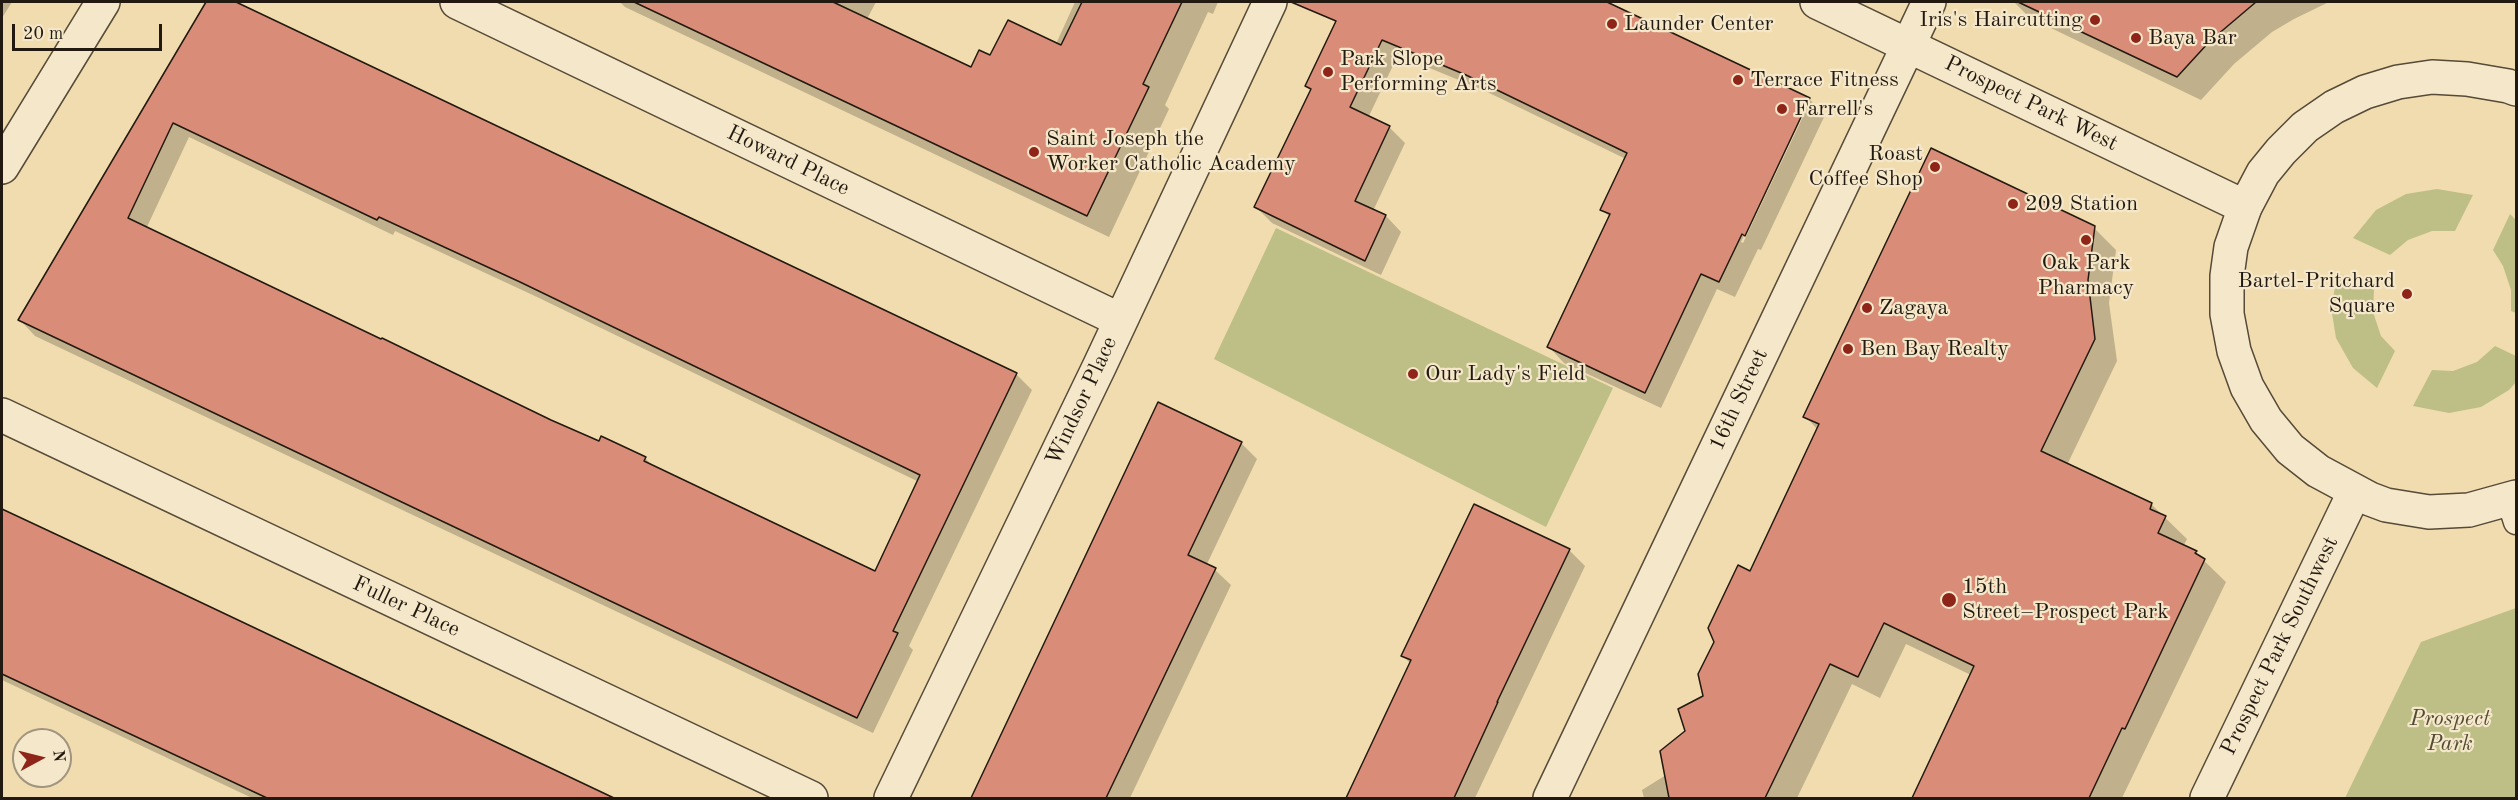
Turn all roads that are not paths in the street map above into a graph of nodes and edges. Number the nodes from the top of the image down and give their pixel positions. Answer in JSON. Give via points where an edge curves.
{"nodes":[{"id":1,"x":102,"y":2,"type":"edge"},
{"id":2,"x":457,"y":2,"type":"edge"},
{"id":3,"x":1270,"y":2,"type":"edge"},
{"id":4,"x":1817,"y":2,"type":"edge"},
{"id":5,"x":1929,"y":2,"type":"edge"},
{"id":6,"x":1908,"y":46,"type":"junction"},
{"id":7,"x":2517,"y":89,"type":"edge"},
{"id":8,"x":2,"y":167,"type":"edge"},
{"id":9,"x":2245,"y":207,"type":"junction"},
{"id":10,"x":1120,"y":320,"type":"junction"},
{"id":11,"x":2,"y":415,"type":"edge"},
{"id":12,"x":2354,"y":492,"type":"junction"},
{"id":13,"x":2514,"y":506,"type":"edge"},
{"id":14,"x":811,"y":798,"type":"edge"},
{"id":15,"x":891,"y":798,"type":"edge"},
{"id":16,"x":1550,"y":798,"type":"edge"},
{"id":17,"x":2207,"y":798,"type":"edge"}],
"edges":[{"from":1,"to":8,"type":"street"},
{"from":2,"to":10,"type":"street","name":"Howard Place"},
{"from":3,"to":10,"type":"street","name":"Windsor Place"},
{"from":4,"to":6,"type":"street","name":"Prospect Park West"},
{"from":5,"to":6,"type":"street","name":"16th Street"},
{"from":6,"to":9,"type":"street","name":"Prospect Park West"},
{"from":6,"to":16,"type":"street","name":"16th Street"},
{"from":7,"to":9,"type":"street","via":[[2432,77],[2365,92],[2305,127],[2263,173]]},
{"from":9,"to":12,"type":"street","via":[[2231,247],[2227,314],[2234,351],[2247,387],[2266,420],[2290,449]]},
{"from":10,"to":15,"type":"street","name":"Windsor Place"},
{"from":11,"to":14,"type":"street","name":"Fuller Place"},
{"from":12,"to":13,"type":"street","via":[[2386,505],[2429,512]]},
{"from":12,"to":17,"type":"street","name":"Prospect Park Southwest"}]}
